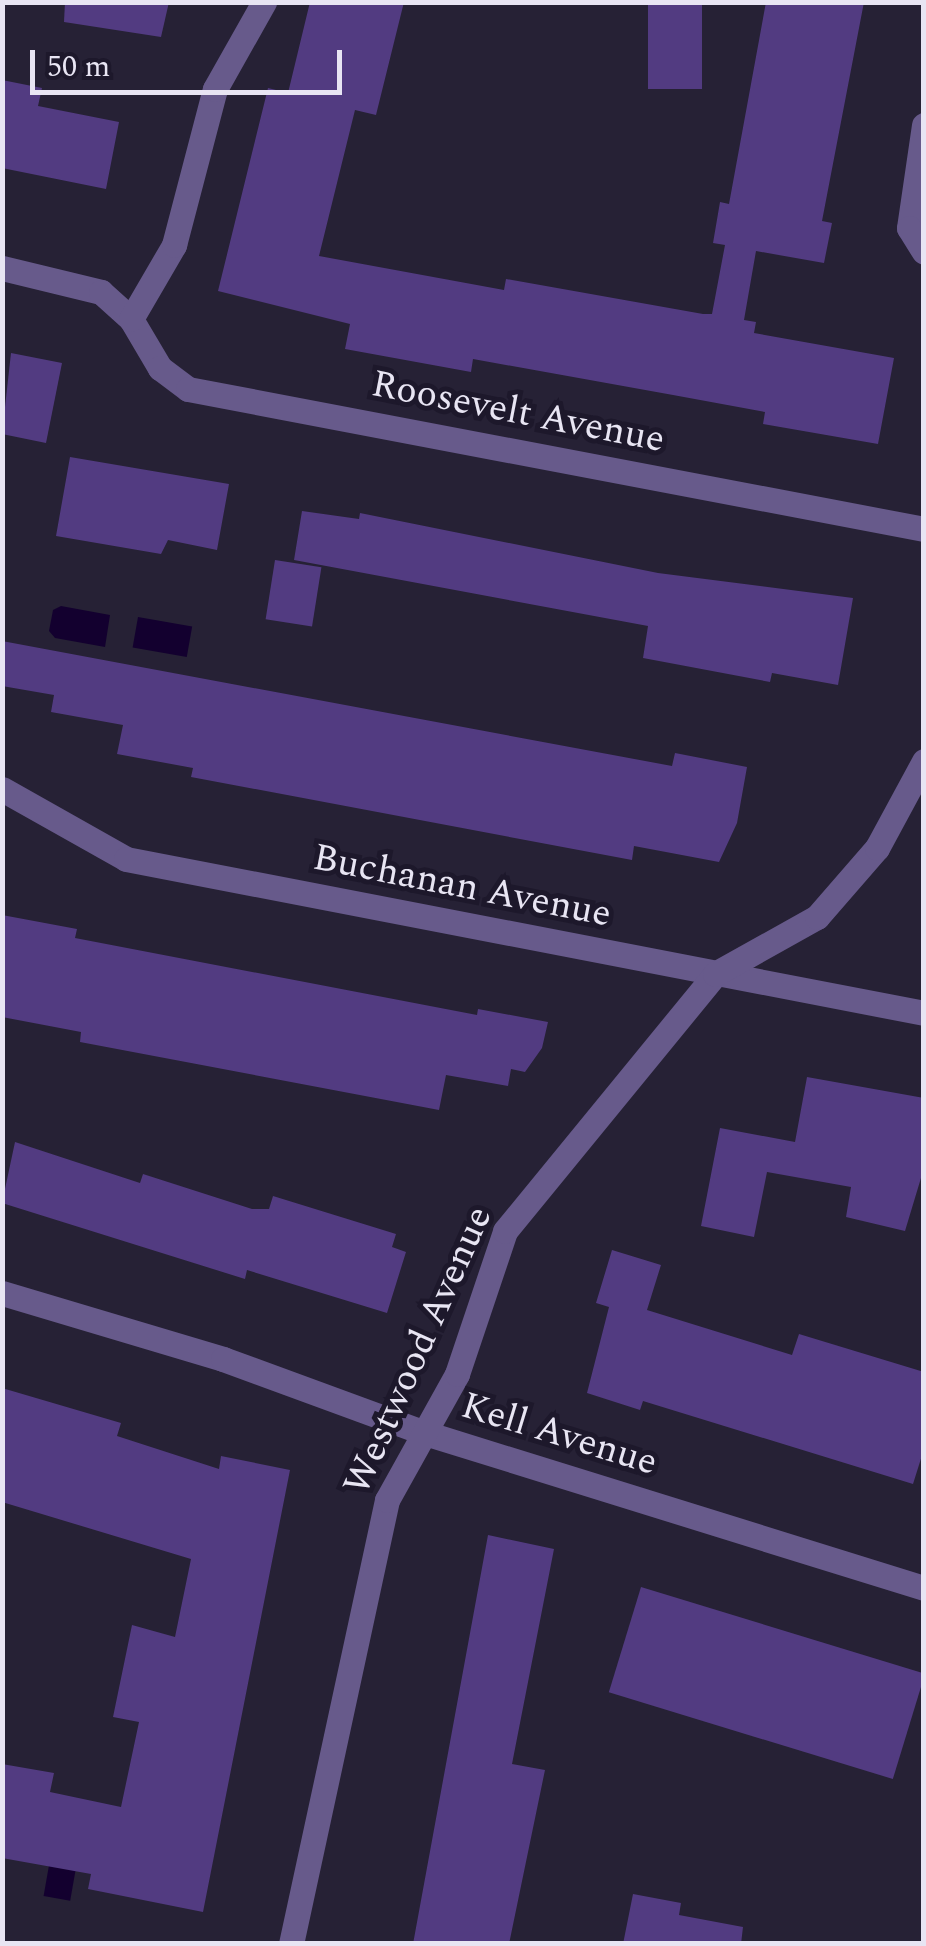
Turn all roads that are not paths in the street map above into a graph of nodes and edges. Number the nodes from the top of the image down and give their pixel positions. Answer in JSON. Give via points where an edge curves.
{"nodes":[{"id":1,"x":264,"y":2,"type":"edge"},
{"id":2,"x":924,"y":126,"type":"edge"},
{"id":3,"x":924,"y":252,"type":"edge"},
{"id":4,"x":2,"y":268,"type":"edge"},
{"id":5,"x":130,"y":320,"type":"junction"},
{"id":6,"x":924,"y":529,"type":"edge"},
{"id":7,"x":924,"y":761,"type":"edge"},
{"id":8,"x":2,"y":789,"type":"edge"},
{"id":9,"x":716,"y":974,"type":"junction"},
{"id":10,"x":924,"y":1012,"type":"edge"},
{"id":11,"x":2,"y":1293,"type":"edge"},
{"id":12,"x":425,"y":1433,"type":"junction"},
{"id":13,"x":924,"y":1588,"type":"edge"},
{"id":14,"x":291,"y":1944,"type":"edge"}],
"edges":[{"from":1,"to":5,"type":"street","via":[[216,89],[174,246]]},
{"from":2,"to":3,"type":"street","via":[[909,228]]},
{"from":4,"to":5,"type":"street","name":"Roosevelt Avenue","via":[[101,292]]},
{"from":5,"to":6,"type":"street","name":"Roosevelt Avenue","via":[[160,368],[188,388]]},
{"from":7,"to":9,"type":"street","name":"Westwood Avenue","via":[[878,848],[817,917]]},
{"from":8,"to":9,"type":"street","name":"Buchanan Avenue","via":[[126,859]]},
{"from":9,"to":10,"type":"street","name":"Buchanan Avenue"},
{"from":9,"to":12,"type":"street","name":"Westwood Avenue","via":[[505,1232],[457,1374]]},
{"from":11,"to":12,"type":"street","name":"Kell Avenue","via":[[223,1360]]},
{"from":12,"to":13,"type":"street","name":"Kell Avenue"},
{"from":12,"to":14,"type":"street","name":"Westwood Avenue","via":[[386,1500]]}]}
